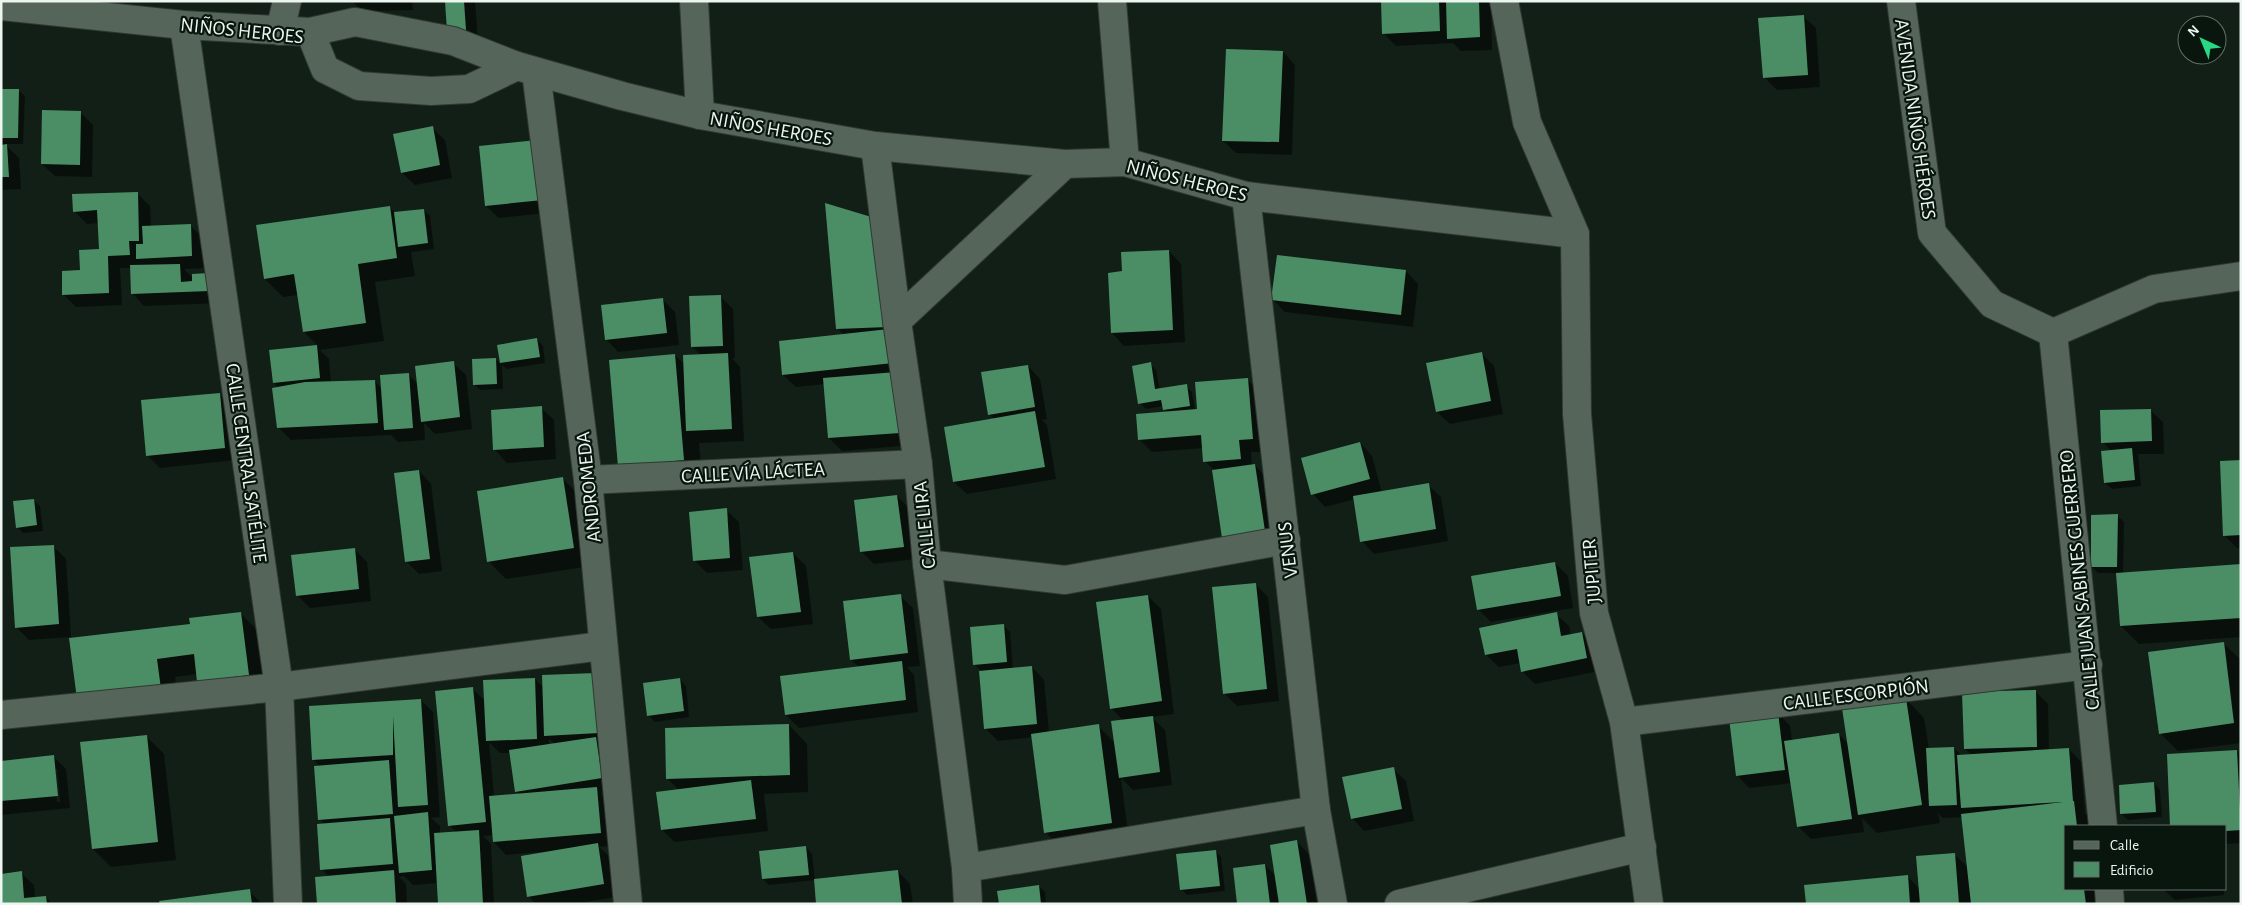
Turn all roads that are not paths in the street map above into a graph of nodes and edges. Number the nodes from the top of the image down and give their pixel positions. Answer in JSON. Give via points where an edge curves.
{"nodes":[{"id":1,"x":287,"y":1,"type":"edge"},
{"id":2,"x":694,"y":1,"type":"edge"},
{"id":3,"x":1112,"y":1,"type":"edge"},
{"id":4,"x":1504,"y":1,"type":"edge"},
{"id":5,"x":1900,"y":1,"type":"edge"},
{"id":6,"x":1,"y":6,"type":"edge"},
{"id":7,"x":184,"y":24,"type":"junction"},
{"id":8,"x":280,"y":30,"type":"junction"},
{"id":9,"x":310,"y":32,"type":"junction"},
{"id":10,"x":527,"y":69,"type":"junction"},
{"id":11,"x":700,"y":115,"type":"junction"},
{"id":12,"x":876,"y":146,"type":"junction"},
{"id":13,"x":1125,"y":162,"type":"junction"},
{"id":14,"x":1065,"y":164,"type":"junction"},
{"id":15,"x":1246,"y":196,"type":"junction"},
{"id":16,"x":1575,"y":234,"type":"junction"},
{"id":17,"x":2241,"y":276,"type":"edge"},
{"id":18,"x":897,"y":321,"type":"junction"},
{"id":19,"x":2053,"y":333,"type":"junction"},
{"id":20,"x":918,"y":464,"type":"junction"},
{"id":21,"x":588,"y":480,"type":"junction"},
{"id":22,"x":1286,"y":540,"type":"junction"},
{"id":23,"x":927,"y":564,"type":"junction"},
{"id":24,"x":602,"y":646,"type":"junction"},
{"id":25,"x":2088,"y":665,"type":"junction"},
{"id":26,"x":279,"y":687,"type":"junction"},
{"id":27,"x":1,"y":716,"type":"edge"},
{"id":28,"x":1624,"y":722,"type":"junction"},
{"id":29,"x":1316,"y":810,"type":"junction"},
{"id":30,"x":2103,"y":825,"type":"edge"},
{"id":31,"x":1642,"y":847,"type":"junction"},
{"id":32,"x":966,"y":868,"type":"junction"},
{"id":33,"x":2109,"y":890,"type":"edge"},
{"id":34,"x":288,"y":904,"type":"edge"},
{"id":35,"x":628,"y":904,"type":"edge"},
{"id":36,"x":968,"y":904,"type":"edge"},
{"id":37,"x":1333,"y":904,"type":"edge"},
{"id":38,"x":1399,"y":904,"type":"edge"},
{"id":39,"x":1649,"y":904,"type":"edge"},
{"id":40,"x":2110,"y":904,"type":"edge"}],
"edges":[{"from":1,"to":8,"type":"street"},
{"from":2,"to":11,"type":"street"},
{"from":3,"to":13,"type":"street"},
{"from":4,"to":16,"type":"street","via":[[1527,122]]},
{"from":5,"to":19,"type":"street","name":"AVENIDA NIÑOS HÉROES","via":[[1932,233],[1992,304]]},
{"from":6,"to":7,"type":"street","name":"NIÑOS HEROES"},
{"from":7,"to":8,"type":"street","name":"NIÑOS HEROES"},
{"from":7,"to":26,"type":"street","name":"CALLE CENTRAL SATÉLITE"},
{"from":8,"to":9,"type":"street","name":"NIÑOS HEROES"},
{"from":9,"to":10,"type":"street","via":[[355,22],[453,41]]},
{"from":9,"to":10,"type":"street","name":"NIÑOS HEROES","via":[[325,69],[359,86],[431,91],[469,89]]},
{"from":10,"to":11,"type":"street","name":"NIÑOS HEROES"},
{"from":10,"to":21,"type":"street","name":"ANDROMEDA"},
{"from":11,"to":12,"type":"street","name":"NIÑOS HEROES"},
{"from":12,"to":14,"type":"street","name":"NIÑOS HEROES"},
{"from":12,"to":18,"type":"street","name":"CALLE LIRA"},
{"from":13,"to":14,"type":"street","name":"NIÑOS HEROES"},
{"from":13,"to":15,"type":"street","name":"NIÑOS HEROES"},
{"from":14,"to":18,"type":"street"},
{"from":15,"to":16,"type":"street","name":"NIÑOS HEROES"},
{"from":15,"to":22,"type":"street","name":"VENUS"},
{"from":16,"to":28,"type":"street","name":"JUPITER","via":[[1577,414],[1594,612]]},
{"from":17,"to":19,"type":"street","via":[[2154,289]]},
{"from":18,"to":20,"type":"street","name":"CALLE LIRA"},
{"from":19,"to":25,"type":"street","name":"CALLE JUAN SABINES GUERRERO"},
{"from":20,"to":21,"type":"street","name":"CALLE VÍA LÁCTEA"},
{"from":20,"to":23,"type":"street","name":"CALLE LIRA"},
{"from":21,"to":24,"type":"street","name":"ANDROMEDA"},
{"from":22,"to":23,"type":"street","via":[[1065,580]]},
{"from":22,"to":29,"type":"street","name":"VENUS"},
{"from":23,"to":32,"type":"street","name":"CALLE LIRA"},
{"from":24,"to":26,"type":"street"},
{"from":24,"to":35,"type":"street","name":"ANDROMEDA"},
{"from":25,"to":28,"type":"street","name":"CALLE ESCORPIÓN"},
{"from":25,"to":30,"type":"street","name":"CALLE JUAN SABINES GUERRERO"},
{"from":26,"to":27,"type":"street"},
{"from":26,"to":34,"type":"street","name":"CALLE CENTRAL SATÉLITE"},
{"from":28,"to":31,"type":"street","name":"JUPITER"},
{"from":29,"to":32,"type":"street"},
{"from":29,"to":37,"type":"street","name":"VENUS"},
{"from":31,"to":38,"type":"street"},
{"from":31,"to":39,"type":"street","name":"JUPITER"},
{"from":32,"to":36,"type":"street","name":"CALLE LIRA"},
{"from":33,"to":40,"type":"street"}]}
